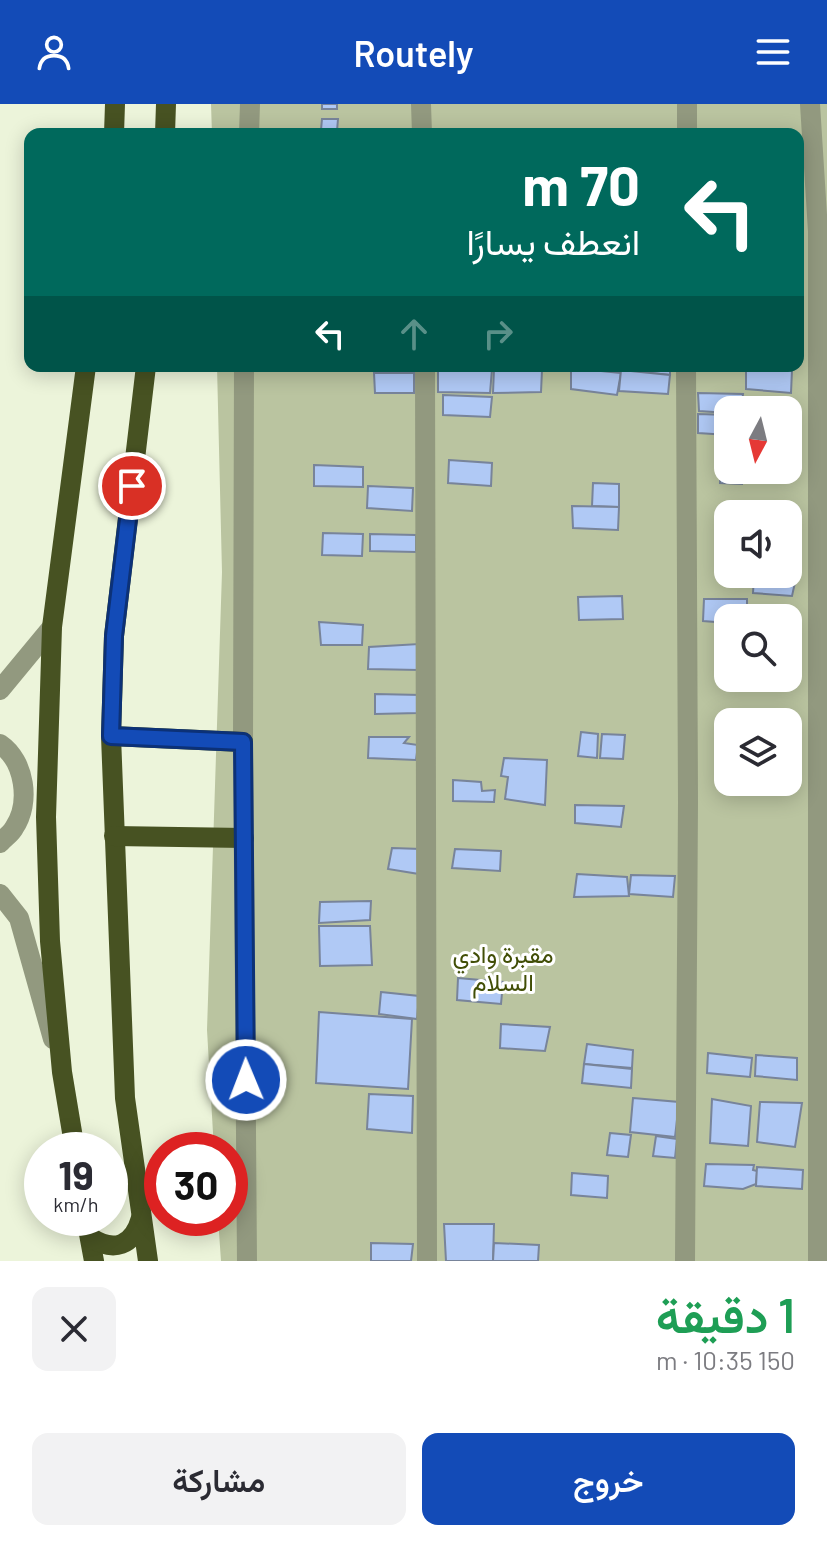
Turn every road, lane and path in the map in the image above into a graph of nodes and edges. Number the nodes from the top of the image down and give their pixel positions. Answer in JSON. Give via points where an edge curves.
{"nodes":[{"id":1,"x":115,"y":104,"type":"edge"},
{"id":2,"x":166,"y":104,"type":"edge"},
{"id":3,"x":250,"y":104,"type":"edge"},
{"id":4,"x":421,"y":104,"type":"edge"},
{"id":5,"x":687,"y":104,"type":"edge"},
{"id":6,"x":810,"y":104,"type":"edge"},
{"id":7,"x":114,"y":128,"type":"edge"},
{"id":8,"x":165,"y":128,"type":"edge"},
{"id":9,"x":249,"y":128,"type":"edge"},
{"id":10,"x":422,"y":128,"type":"edge"},
{"id":11,"x":687,"y":128,"type":"edge"},
{"id":12,"x":814,"y":231,"type":"edge"},
{"id":13,"x":85,"y":372,"type":"edge"},
{"id":14,"x":145,"y":372,"type":"edge"},
{"id":15,"x":244,"y":372,"type":"edge"},
{"id":16,"x":425,"y":372,"type":"edge"},
{"id":17,"x":686,"y":372,"type":"edge"},
{"id":18,"x":52,"y":627,"type":"junction"},
{"id":19,"x":0,"y":690,"type":"edge"},
{"id":20,"x":111,"y":736,"type":"junction"},
{"id":21,"x":243,"y":742,"type":"junction"},
{"id":22,"x":0,"y":744,"type":"edge"},
{"id":23,"x":114,"y":836,"type":"junction"},
{"id":24,"x":244,"y":838,"type":"junction"},
{"id":25,"x":0,"y":843,"type":"edge"},
{"id":26,"x":0,"y":894,"type":"edge"},
{"id":27,"x":62,"y":1072,"type":"junction"},
{"id":28,"x":72,"y":1132,"type":"edge"},
{"id":29,"x":141,"y":1218,"type":"junction"},
{"id":30,"x":89,"y":1236,"type":"edge"},
{"id":31,"x":94,"y":1236,"type":"edge"},
{"id":32,"x":94,"y":1261,"type":"edge"},
{"id":33,"x":148,"y":1261,"type":"edge"},
{"id":34,"x":247,"y":1261,"type":"edge"},
{"id":35,"x":427,"y":1261,"type":"edge"},
{"id":36,"x":685,"y":1261,"type":"edge"},
{"id":37,"x":818,"y":1261,"type":"edge"}],
"edges":[{"from":1,"to":7,"type":"main road"},
{"from":2,"to":8,"type":"main road"},
{"from":3,"to":9,"type":"street"},
{"from":4,"to":10,"type":"street"},
{"from":5,"to":11,"type":"street"},
{"from":6,"to":12,"type":"street"},
{"from":12,"to":37,"type":"street"},
{"from":13,"to":18,"type":"main road"},
{"from":14,"to":20,"type":"main road","via":[[114,636]]},
{"from":15,"to":21,"type":"street"},
{"from":16,"to":35,"type":"street"},
{"from":17,"to":36,"type":"street"},
{"from":18,"to":19,"type":"street"},
{"from":18,"to":27,"type":"main road","via":[[46,817]]},
{"from":20,"to":21,"type":"main road"},
{"from":20,"to":23,"type":"main road"},
{"from":21,"to":24,"type":"street"},
{"from":22,"to":25,"type":"street","via":[[17,761],[23,787],[14,829]]},
{"from":23,"to":24,"type":"main road"},
{"from":23,"to":29,"type":"main road","via":[[125,1098]]},
{"from":24,"to":34,"type":"street"},
{"from":26,"to":27,"type":"street","via":[[19,918]]},
{"from":27,"to":28,"type":"main road"},
{"from":29,"to":31,"type":"main road","via":[[128,1241],[115,1246],[101,1245]]},
{"from":29,"to":33,"type":"main road"},
{"from":30,"to":32,"type":"main road"}]}
